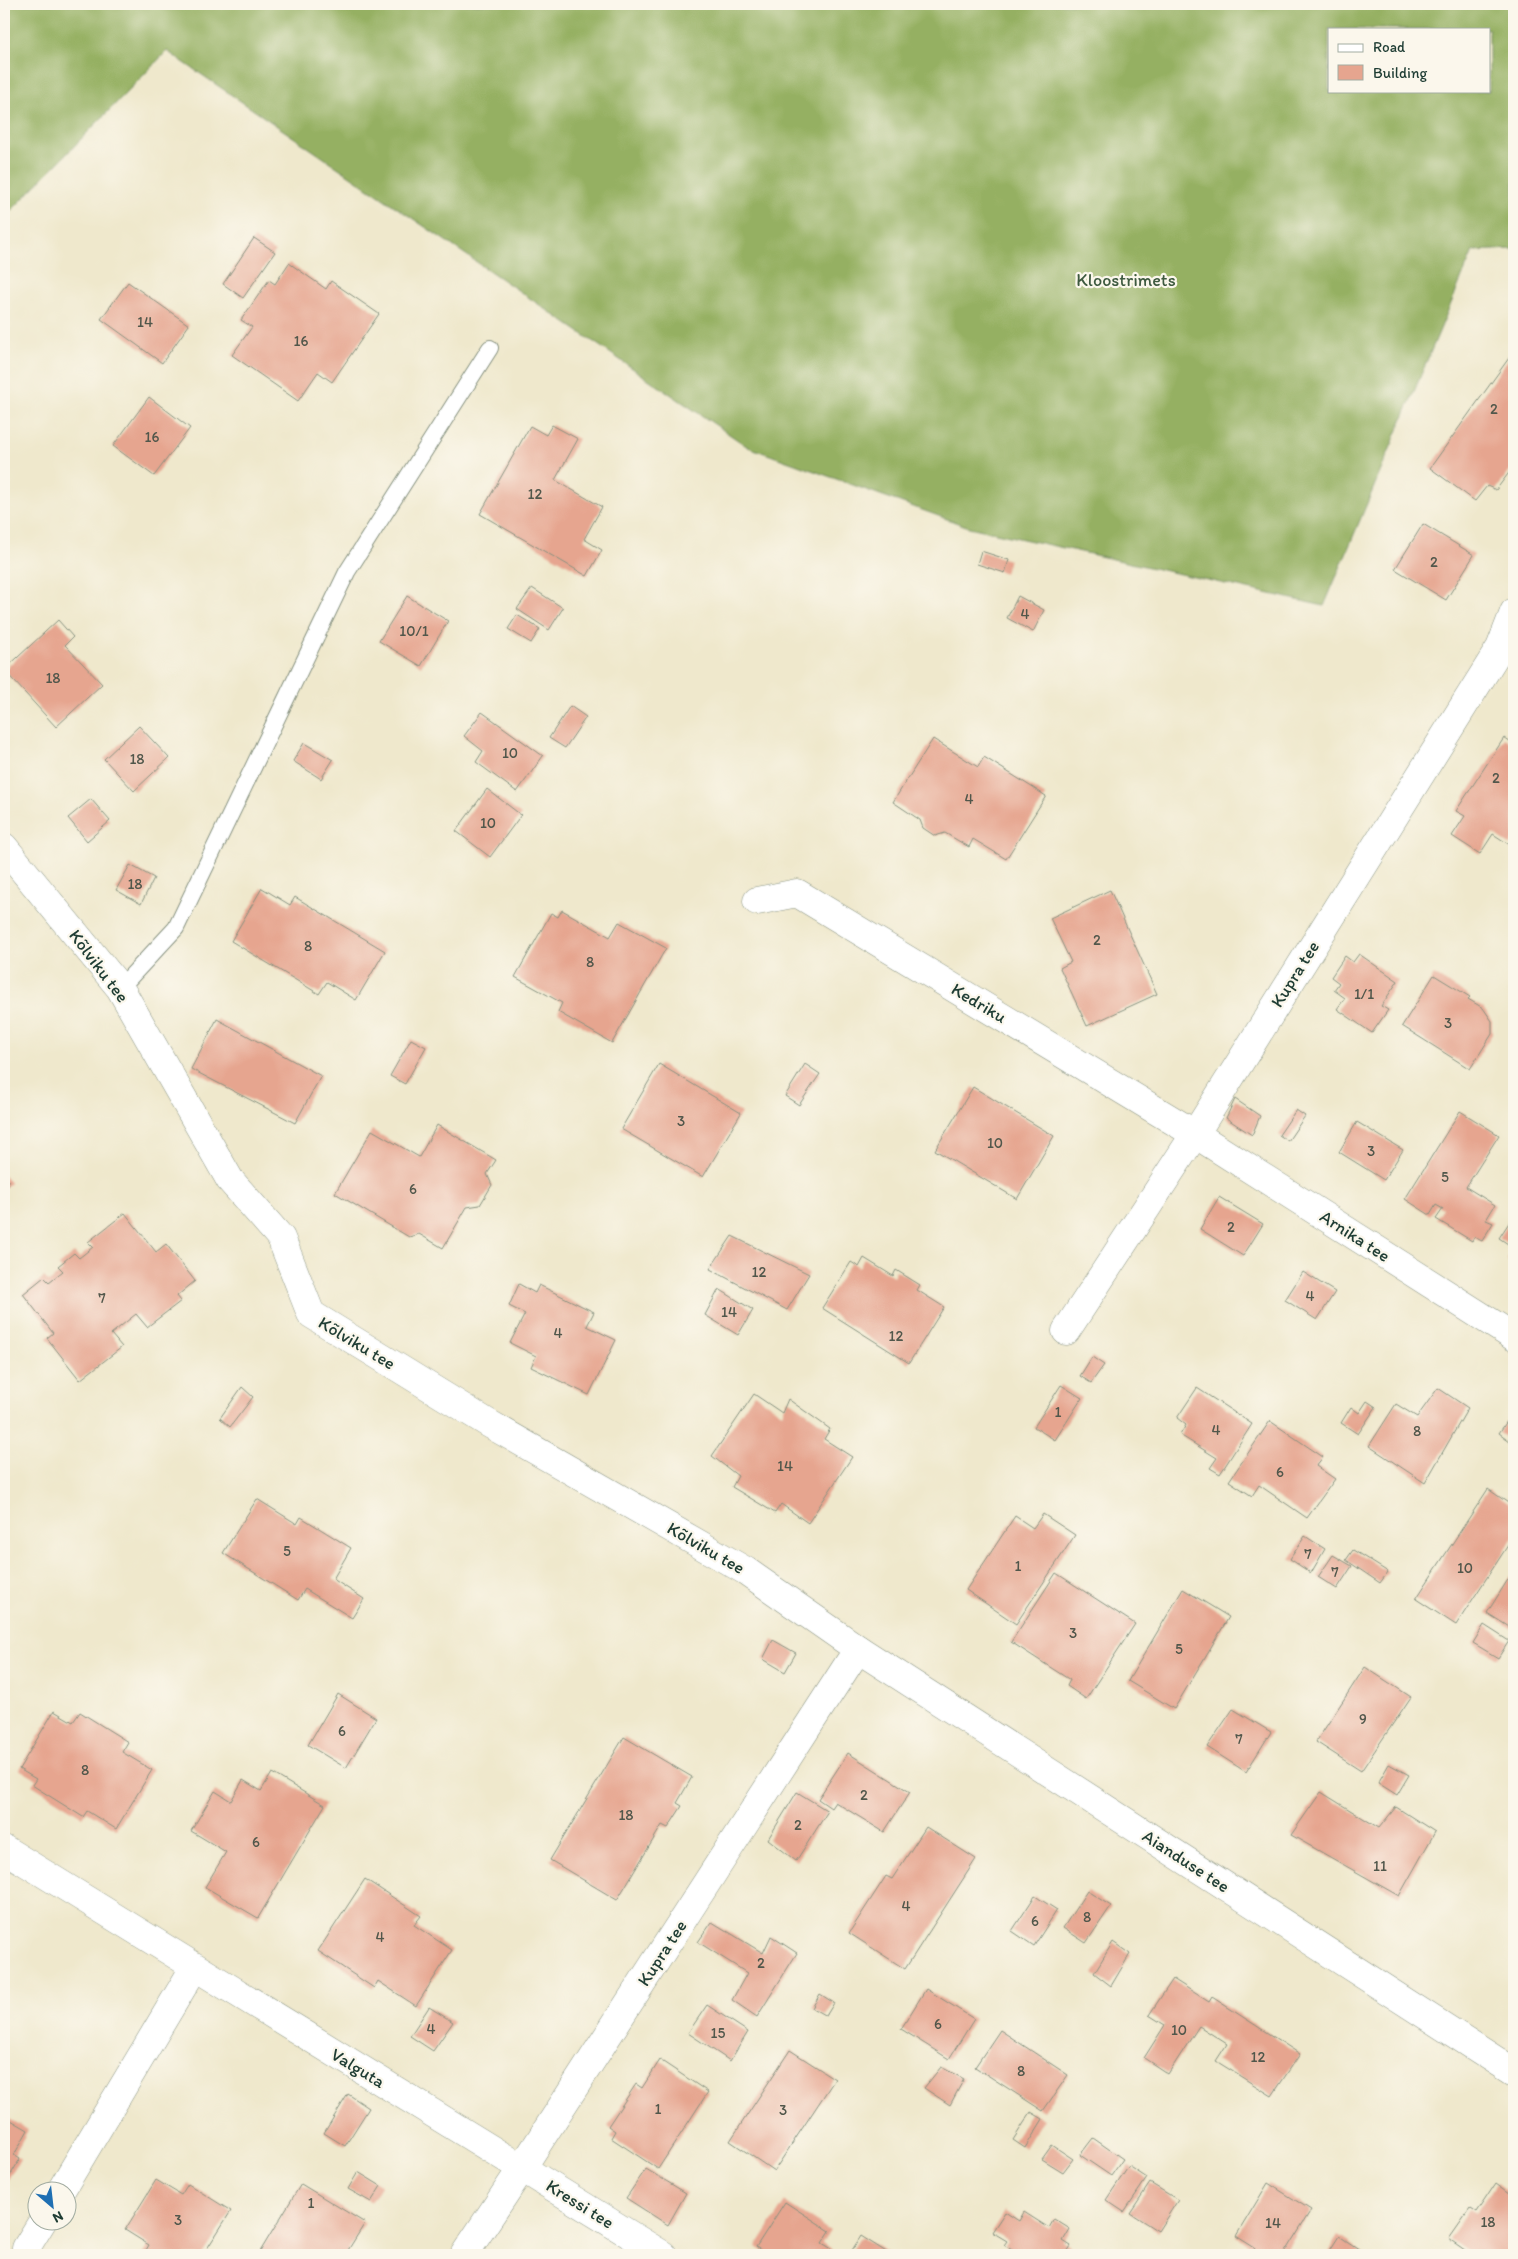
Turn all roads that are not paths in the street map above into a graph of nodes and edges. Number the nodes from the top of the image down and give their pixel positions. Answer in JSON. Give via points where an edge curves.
{"nodes":[{"id":1,"x":490,"y":348,"type":"dead end"},
{"id":2,"x":1514,"y":612,"type":"edge"},
{"id":3,"x":1507,"y":653,"type":"edge"},
{"id":4,"x":4,"y":847,"type":"edge"},
{"id":5,"x":757,"y":901,"type":"dead end"},
{"id":6,"x":120,"y":988,"type":"junction"},
{"id":7,"x":1196,"y":1134,"type":"junction"},
{"id":8,"x":1066,"y":1331,"type":"dead end"},
{"id":9,"x":1514,"y":1337,"type":"edge"},
{"id":10,"x":858,"y":1649,"type":"junction"},
{"id":11,"x":4,"y":1849,"type":"edge"},
{"id":12,"x":194,"y":1968,"type":"junction"},
{"id":13,"x":1514,"y":2072,"type":"edge"},
{"id":14,"x":522,"y":2168,"type":"junction"},
{"id":15,"x":66,"y":2182,"type":"edge"},
{"id":16,"x":36,"y":2232,"type":"edge"},
{"id":17,"x":26,"y":2248,"type":"dead end"},
{"id":18,"x":464,"y":2255,"type":"edge"},
{"id":19,"x":663,"y":2255,"type":"edge"}],
"edges":[{"from":1,"to":6,"type":"lane","via":[[347,572],[176,928]]},
{"from":2,"to":3,"type":"street","name":"Kupra tee"},
{"from":3,"to":7,"type":"street","name":"Kupra tee"},
{"from":4,"to":6,"type":"street","name":"Kõlviku tee"},
{"from":5,"to":7,"type":"street","name":"Kedriku","via":[[797,893]]},
{"from":6,"to":10,"type":"street","name":"Kõlviku tee","via":[[230,1180],[280,1238],[310,1314],[488,1423],[746,1571]]},
{"from":7,"to":8,"type":"street","name":"Kupra tee"},
{"from":7,"to":9,"type":"street","name":"Arnika tee"},
{"from":10,"to":13,"type":"street","name":"Aianduse tee"},
{"from":10,"to":14,"type":"street","name":"Kupra tee"},
{"from":11,"to":12,"type":"street","name":"Valguta"},
{"from":12,"to":14,"type":"street","name":"Valguta"},
{"from":12,"to":15,"type":"street"},
{"from":14,"to":18,"type":"street","name":"Kupra tee"},
{"from":14,"to":19,"type":"street","name":"Kressi tee"},
{"from":16,"to":17,"type":"street"}]}
